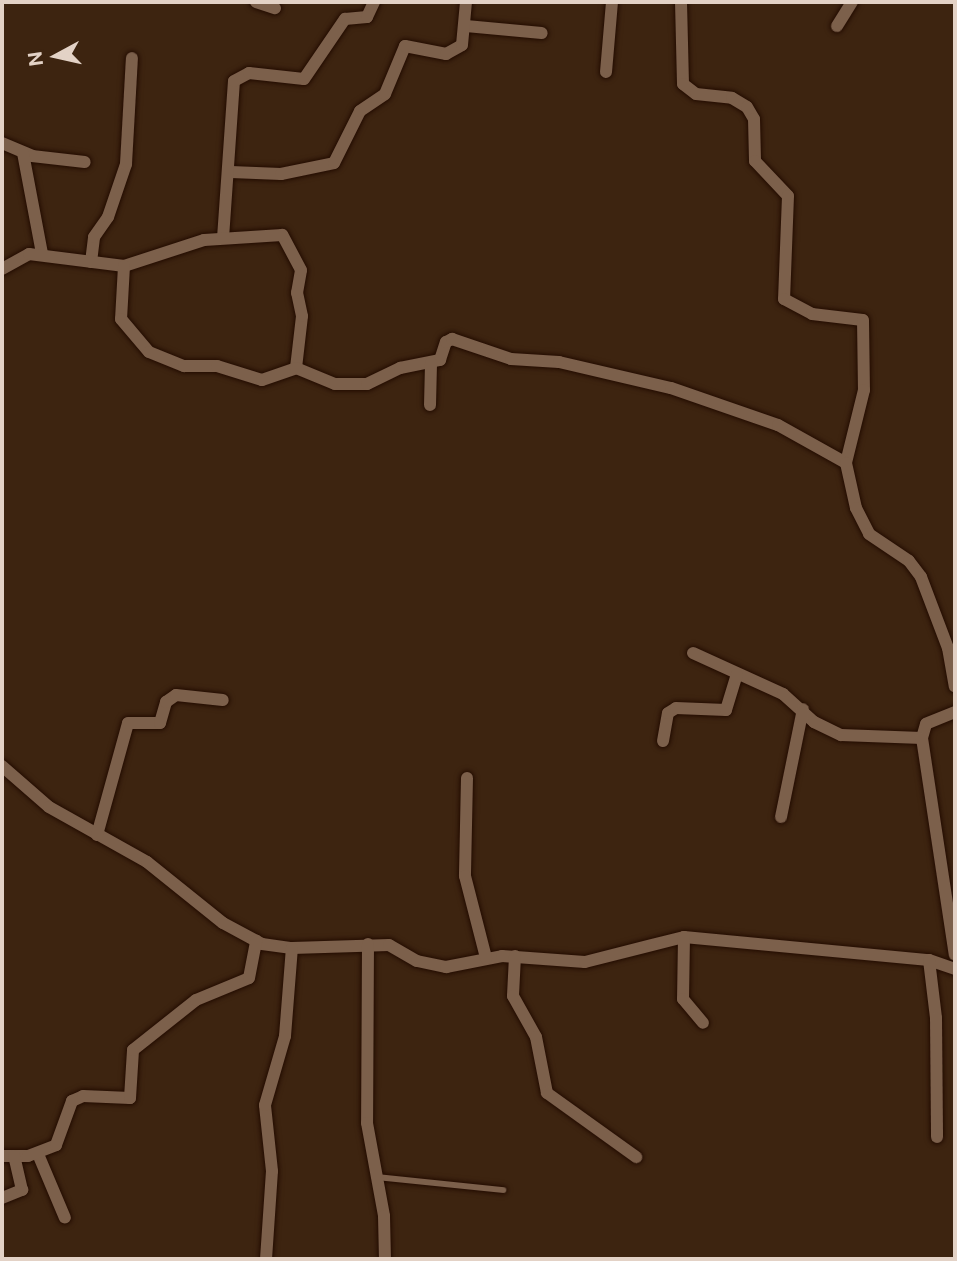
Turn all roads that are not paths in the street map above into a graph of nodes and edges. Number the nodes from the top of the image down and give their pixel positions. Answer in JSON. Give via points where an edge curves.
{"nodes":[{"id":1,"x":256,"y":2,"type":"edge"},
{"id":2,"x":374,"y":2,"type":"edge"},
{"id":3,"x":466,"y":2,"type":"edge"},
{"id":4,"x":612,"y":2,"type":"edge"},
{"id":5,"x":681,"y":2,"type":"edge"},
{"id":6,"x":852,"y":2,"type":"edge"},
{"id":7,"x":275,"y":8,"type":"dead end"},
{"id":8,"x":466,"y":26,"type":"junction"},
{"id":9,"x":837,"y":26,"type":"dead end"},
{"id":10,"x":542,"y":33,"type":"dead end"},
{"id":11,"x":132,"y":58,"type":"dead end"},
{"id":12,"x":606,"y":72,"type":"dead end"},
{"id":13,"x":2,"y":143,"type":"edge"},
{"id":14,"x":23,"y":153,"type":"junction"},
{"id":15,"x":85,"y":162,"type":"dead end"},
{"id":16,"x":231,"y":172,"type":"junction"},
{"id":17,"x":223,"y":238,"type":"junction"},
{"id":18,"x":42,"y":254,"type":"junction"},
{"id":19,"x":91,"y":262,"type":"junction"},
{"id":20,"x":124,"y":266,"type":"junction"},
{"id":21,"x":2,"y":269,"type":"edge"},
{"id":22,"x":431,"y":363,"type":"junction"},
{"id":23,"x":296,"y":368,"type":"junction"},
{"id":24,"x":430,"y":405,"type":"dead end"},
{"id":25,"x":846,"y":463,"type":"junction"},
{"id":26,"x":693,"y":653,"type":"dead end"},
{"id":27,"x":737,"y":675,"type":"junction"},
{"id":28,"x":955,"y":686,"type":"edge"},
{"id":29,"x":223,"y":700,"type":"dead end"},
{"id":30,"x":803,"y":709,"type":"junction"},
{"id":31,"x":955,"y":712,"type":"edge"},
{"id":32,"x":922,"y":738,"type":"junction"},
{"id":33,"x":663,"y":741,"type":"dead end"},
{"id":34,"x":2,"y":766,"type":"edge"},
{"id":35,"x":467,"y":778,"type":"dead end"},
{"id":36,"x":781,"y":817,"type":"dead end"},
{"id":37,"x":97,"y":835,"type":"junction"},
{"id":38,"x":950,"y":870,"type":"edge"},
{"id":39,"x":684,"y":937,"type":"junction"},
{"id":40,"x":256,"y":941,"type":"junction"},
{"id":41,"x":368,"y":944,"type":"junction"},
{"id":42,"x":292,"y":948,"type":"junction"},
{"id":43,"x":955,"y":955,"type":"edge"},
{"id":44,"x":515,"y":957,"type":"junction"},
{"id":45,"x":486,"y":958,"type":"junction"},
{"id":46,"x":929,"y":960,"type":"junction"},
{"id":47,"x":955,"y":970,"type":"edge"},
{"id":48,"x":703,"y":1023,"type":"dead end"},
{"id":49,"x":937,"y":1137,"type":"dead end"},
{"id":50,"x":38,"y":1154,"type":"junction"},
{"id":51,"x":8,"y":1156,"type":"edge"},
{"id":52,"x":636,"y":1157,"type":"dead end"},
{"id":53,"x":377,"y":1177,"type":"junction"},
{"id":54,"x":503,"y":1190,"type":"dead end"},
{"id":55,"x":2,"y":1198,"type":"edge"},
{"id":56,"x":65,"y":1218,"type":"dead end"},
{"id":57,"x":266,"y":1259,"type":"edge"},
{"id":58,"x":385,"y":1259,"type":"edge"}],
"edges":[{"from":1,"to":7,"type":"street"},
{"from":2,"to":16,"type":"street","via":[[367,17],[345,19],[304,79],[239,74],[232,93]]},
{"from":3,"to":8,"type":"street"},
{"from":4,"to":12,"type":"street"},
{"from":5,"to":25,"type":"street","via":[[683,84],[695,94],[732,98],[747,107],[754,119],[755,161],[788,196],[784,299],[812,314],[863,320],[864,390]]},
{"from":6,"to":9,"type":"street"},
{"from":8,"to":10,"type":"street"},
{"from":8,"to":16,"type":"street","via":[[462,45],[455,52],[405,46],[385,94],[360,111],[334,163],[281,174]]},
{"from":11,"to":19,"type":"street","via":[[126,164],[108,217],[94,237]]},
{"from":13,"to":14,"type":"street"},
{"from":14,"to":15,"type":"street"},
{"from":14,"to":18,"type":"street"},
{"from":16,"to":17,"type":"street"},
{"from":17,"to":20,"type":"street"},
{"from":17,"to":23,"type":"street","via":[[274,233],[288,240],[301,270]]},
{"from":18,"to":19,"type":"street"},
{"from":18,"to":21,"type":"street","via":[[21,257]]},
{"from":19,"to":20,"type":"street"},
{"from":20,"to":23,"type":"street","via":[[119,312],[149,352],[184,366],[217,366],[262,380]]},
{"from":22,"to":23,"type":"street","via":[[411,365],[383,380],[352,386]]},
{"from":22,"to":24,"type":"street"},
{"from":22,"to":25,"type":"street","via":[[440,360],[446,342],[453,339],[511,359],[559,362],[671,388],[778,425]]},
{"from":25,"to":28,"type":"street","via":[[856,508],[869,534],[909,561],[921,577],[948,648]]},
{"from":26,"to":27,"type":"street"},
{"from":27,"to":30,"type":"street","via":[[783,694]]},
{"from":27,"to":33,"type":"street","via":[[726,710],[676,708],[668,713]]},
{"from":29,"to":37,"type":"street","via":[[176,695],[166,702],[160,723],[128,723]]},
{"from":30,"to":32,"type":"street","via":[[814,722],[841,735]]},
{"from":30,"to":36,"type":"street"},
{"from":31,"to":32,"type":"street","via":[[926,724]]},
{"from":32,"to":38,"type":"street"},
{"from":34,"to":37,"type":"street","via":[[49,807]]},
{"from":35,"to":45,"type":"street","via":[[465,876]]},
{"from":37,"to":40,"type":"street","via":[[162,872],[223,923]]},
{"from":38,"to":43,"type":"street"},
{"from":39,"to":44,"type":"street","via":[[586,962]]},
{"from":39,"to":46,"type":"street"},
{"from":39,"to":48,"type":"street","via":[[683,999]]},
{"from":40,"to":42,"type":"street"},
{"from":40,"to":50,"type":"street","via":[[249,978],[196,1000],[133,1050],[130,1098],[83,1096],[72,1101],[57,1144]]},
{"from":41,"to":42,"type":"street"},
{"from":41,"to":45,"type":"street","via":[[389,945],[432,966],[459,966]]},
{"from":41,"to":53,"type":"street","via":[[367,1123]]},
{"from":42,"to":57,"type":"street","via":[[285,1036],[265,1105],[272,1171]]},
{"from":44,"to":45,"type":"street"},
{"from":44,"to":52,"type":"street","via":[[513,996],[536,1037],[547,1093]]},
{"from":46,"to":47,"type":"street"},
{"from":46,"to":49,"type":"street","via":[[936,1018]]},
{"from":50,"to":51,"type":"street"},
{"from":50,"to":56,"type":"street"},
{"from":51,"to":55,"type":"street","via":[[22,1190]]},
{"from":53,"to":54,"type":"lane"},
{"from":53,"to":58,"type":"street"}]}
